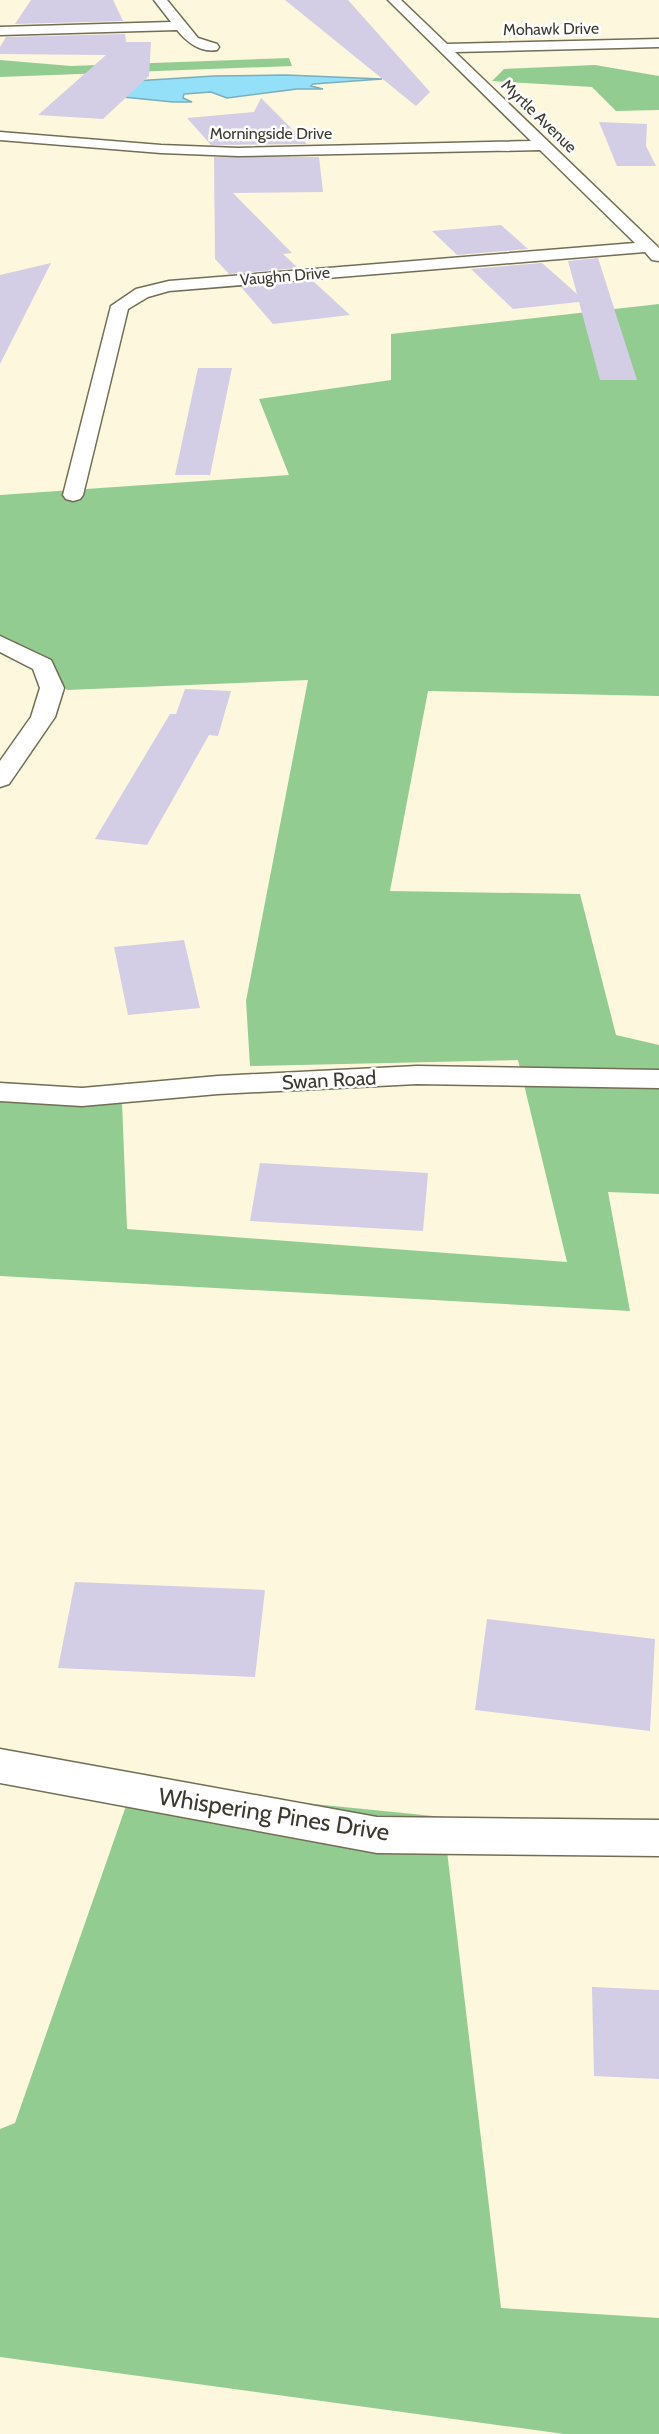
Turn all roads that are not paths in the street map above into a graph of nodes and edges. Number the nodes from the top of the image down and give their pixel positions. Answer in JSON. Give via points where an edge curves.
{"nodes":[{"id":1,"x":160,"y":0,"type":"edge"},
{"id":2,"x":393,"y":0,"type":"edge"},
{"id":3,"x":180,"y":26,"type":"junction"},
{"id":4,"x":0,"y":32,"type":"edge"},
{"id":5,"x":659,"y":43,"type":"edge"},
{"id":6,"x":212,"y":47,"type":"dead end"},
{"id":7,"x":443,"y":48,"type":"junction"},
{"id":8,"x":0,"y":136,"type":"edge"},
{"id":9,"x":543,"y":145,"type":"junction"},
{"id":10,"x":653,"y":252,"type":"edge"},
{"id":11,"x":73,"y":495,"type":"dead end"},
{"id":12,"x":0,"y":643,"type":"edge"},
{"id":13,"x":0,"y":778,"type":"edge"},
{"id":14,"x":659,"y":1078,"type":"edge"},
{"id":15,"x":0,"y":1092,"type":"edge"},
{"id":16,"x":0,"y":1766,"type":"edge"},
{"id":17,"x":659,"y":1838,"type":"edge"}],
"edges":[{"from":1,"to":3,"type":"street"},
{"from":2,"to":7,"type":"street","name":"Myrtle Avenue"},
{"from":3,"to":4,"type":"street"},
{"from":3,"to":6,"type":"street","via":[[193,41]]},
{"from":5,"to":7,"type":"street","name":"Mohawk Drive"},
{"from":7,"to":9,"type":"street","name":"Myrtle Avenue"},
{"from":8,"to":9,"type":"street","name":"Morningside Drive","via":[[238,152]]},
{"from":9,"to":10,"type":"street","name":"Myrtle Avenue"},
{"from":10,"to":11,"type":"street","name":"Vaughn Drive","via":[[169,286],[142,293],[120,306]]},
{"from":12,"to":13,"type":"street","via":[[43,665],[52,688],[43,717]]},
{"from":14,"to":15,"type":"street","name":"Swan Road","via":[[417,1075],[218,1085],[82,1097]]},
{"from":16,"to":17,"type":"street","name":"Whispering Pines Drive","via":[[377,1835]]}]}
